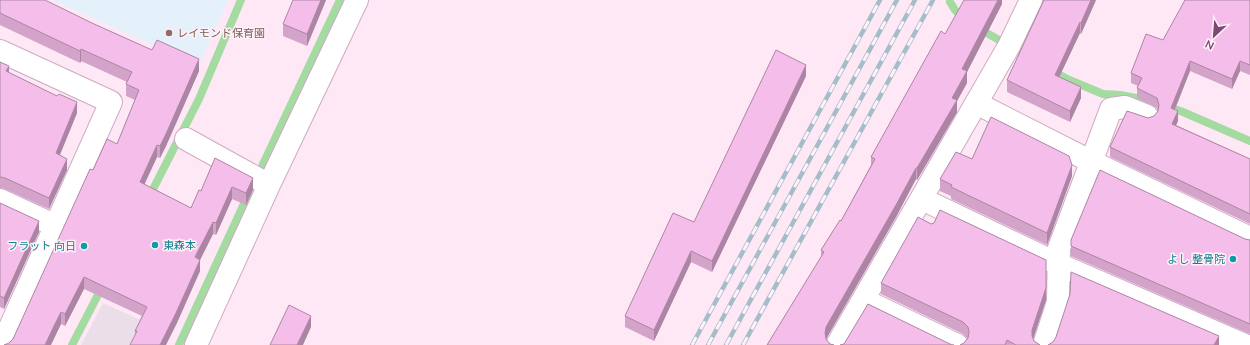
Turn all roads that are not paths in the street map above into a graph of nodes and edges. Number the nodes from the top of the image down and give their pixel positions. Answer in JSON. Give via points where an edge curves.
{"nodes":[{"id":1,"x":358,"y":0,"type":"edge"},
{"id":2,"x":1031,"y":0,"type":"edge"},
{"id":3,"x":0,"y":51,"type":"edge"},
{"id":4,"x":976,"y":103,"type":"junction"},
{"id":5,"x":1147,"y":116,"type":"edge"},
{"id":6,"x":186,"y":138,"type":"dead end"},
{"id":7,"x":1090,"y":161,"type":"junction"},
{"id":8,"x":269,"y":185,"type":"junction"},
{"id":9,"x":922,"y":199,"type":"junction"},
{"id":10,"x":0,"y":200,"type":"edge"},
{"id":11,"x":56,"y":226,"type":"junction"},
{"id":12,"x":1250,"y":238,"type":"edge"},
{"id":13,"x":1058,"y":264,"type":"junction"},
{"id":14,"x":864,"y":300,"type":"junction"},
{"id":15,"x":1250,"y":334,"type":"edge"},
{"id":16,"x":3,"y":337,"type":"edge"},
{"id":17,"x":196,"y":345,"type":"edge"},
{"id":18,"x":837,"y":345,"type":"edge"},
{"id":19,"x":957,"y":345,"type":"edge"},
{"id":20,"x":1044,"y":345,"type":"edge"},
{"id":21,"x":1245,"y":345,"type":"edge"}],
"edges":[{"from":1,"to":8,"type":"street"},
{"from":2,"to":4,"type":"street","via":[[1009,46]]},
{"from":3,"to":11,"type":"street","via":[[111,102]]},
{"from":4,"to":7,"type":"street"},
{"from":4,"to":9,"type":"street"},
{"from":5,"to":7,"type":"street","via":[[1125,107],[1111,108]]},
{"from":6,"to":8,"type":"street"},
{"from":7,"to":12,"type":"street"},
{"from":7,"to":13,"type":"street","via":[[1059,248]]},
{"from":8,"to":17,"type":"street"},
{"from":9,"to":13,"type":"street"},
{"from":9,"to":14,"type":"street"},
{"from":10,"to":11,"type":"street"},
{"from":11,"to":16,"type":"street"},
{"from":13,"to":20,"type":"street","via":[[1058,302]]},
{"from":13,"to":21,"type":"street"},
{"from":14,"to":18,"type":"street"},
{"from":14,"to":19,"type":"street"},
{"from":15,"to":21,"type":"street"}]}
